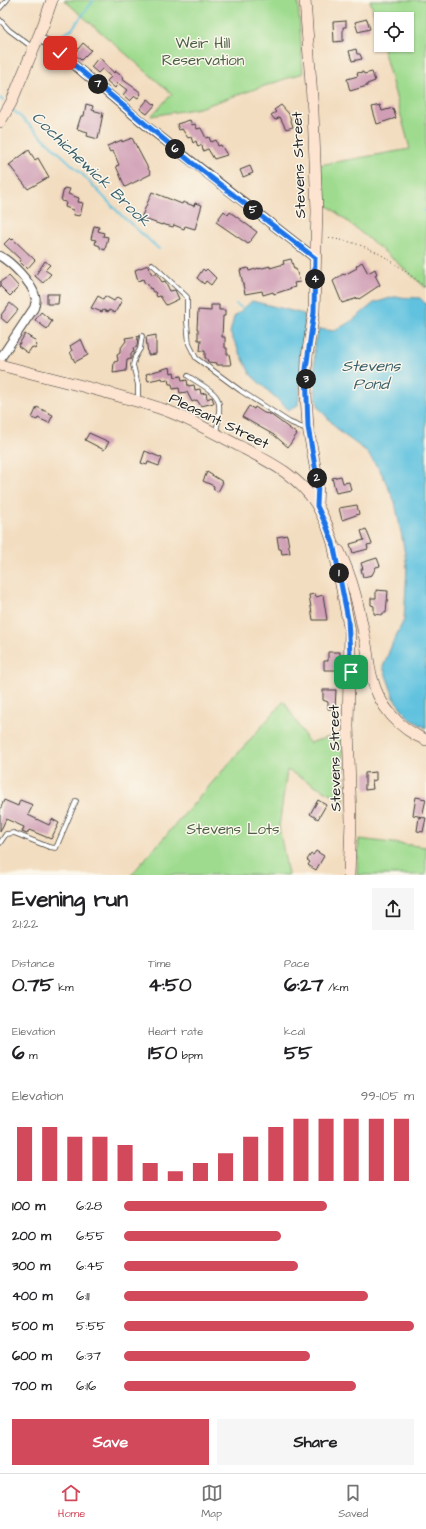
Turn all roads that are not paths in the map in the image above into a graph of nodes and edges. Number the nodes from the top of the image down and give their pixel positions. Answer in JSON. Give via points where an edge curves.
{"nodes":[{"id":1,"x":7,"y":0,"type":"edge"},
{"id":2,"x":52,"y":0,"type":"edge"},
{"id":3,"x":305,"y":0,"type":"edge"},
{"id":4,"x":0,"y":8,"type":"edge"},
{"id":5,"x":0,"y":20,"type":"edge"},
{"id":6,"x":36,"y":44,"type":"junction"},
{"id":7,"x":0,"y":122,"type":"edge"},
{"id":8,"x":0,"y":256,"type":"edge"},
{"id":9,"x":315,"y":258,"type":"junction"},
{"id":10,"x":152,"y":264,"type":"dead end"},
{"id":11,"x":142,"y":336,"type":"dead end"},
{"id":12,"x":0,"y":359,"type":"edge"},
{"id":13,"x":0,"y":365,"type":"edge"},
{"id":14,"x":188,"y":376,"type":"dead end"},
{"id":15,"x":138,"y":402,"type":"junction"},
{"id":16,"x":309,"y":430,"type":"junction"},
{"id":17,"x":216,"y":434,"type":"junction"},
{"id":18,"x":317,"y":506,"type":"junction"},
{"id":19,"x":333,"y":543,"type":"junction"},
{"id":20,"x":426,"y":740,"type":"edge"},
{"id":21,"x":76,"y":801,"type":"dead end"},
{"id":22,"x":0,"y":843,"type":"edge"},
{"id":23,"x":349,"y":875,"type":"edge"}],
"edges":[{"from":1,"to":4,"type":"lane"},
{"from":2,"to":6,"type":"street"},
{"from":3,"to":9,"type":"street","name":"Stevens Street","via":[[317,211]]},
{"from":5,"to":6,"type":"lane","via":[[10,30]]},
{"from":6,"to":7,"type":"street","via":[[10,106]]},
{"from":6,"to":9,"type":"street","via":[[47,42],[154,132]]},
{"from":8,"to":12,"type":"street","via":[[9,261],[32,288],[36,300],[34,308]]},
{"from":9,"to":16,"type":"street","name":"Stevens Street","via":[[314,312],[306,369]]},
{"from":10,"to":16,"type":"lane","via":[[187,297],[186,322],[189,344],[196,358],[241,392],[289,422]]},
{"from":11,"to":15,"type":"lane","via":[[133,365],[138,385]]},
{"from":13,"to":15,"type":"street","name":"Pleasant Street"},
{"from":14,"to":17,"type":"lane","via":[[214,393],[219,400]]},
{"from":15,"to":17,"type":"street","name":"Pleasant Street","via":[[160,408]]},
{"from":16,"to":18,"type":"street","name":"Stevens Street","via":[[318,483]]},
{"from":17,"to":18,"type":"street","name":"Pleasant Street","via":[[289,474],[308,492]]},
{"from":18,"to":19,"type":"street","name":"Stevens Street"},
{"from":19,"to":20,"type":"street","via":[[343,559],[354,587],[375,690],[388,712],[399,723]]},
{"from":19,"to":23,"type":"street","name":"Stevens Street","via":[[348,619],[351,650],[348,726],[351,822]]},
{"from":21,"to":22,"type":"lane","via":[[56,848],[50,848],[14,833],[6,834]]}]}
